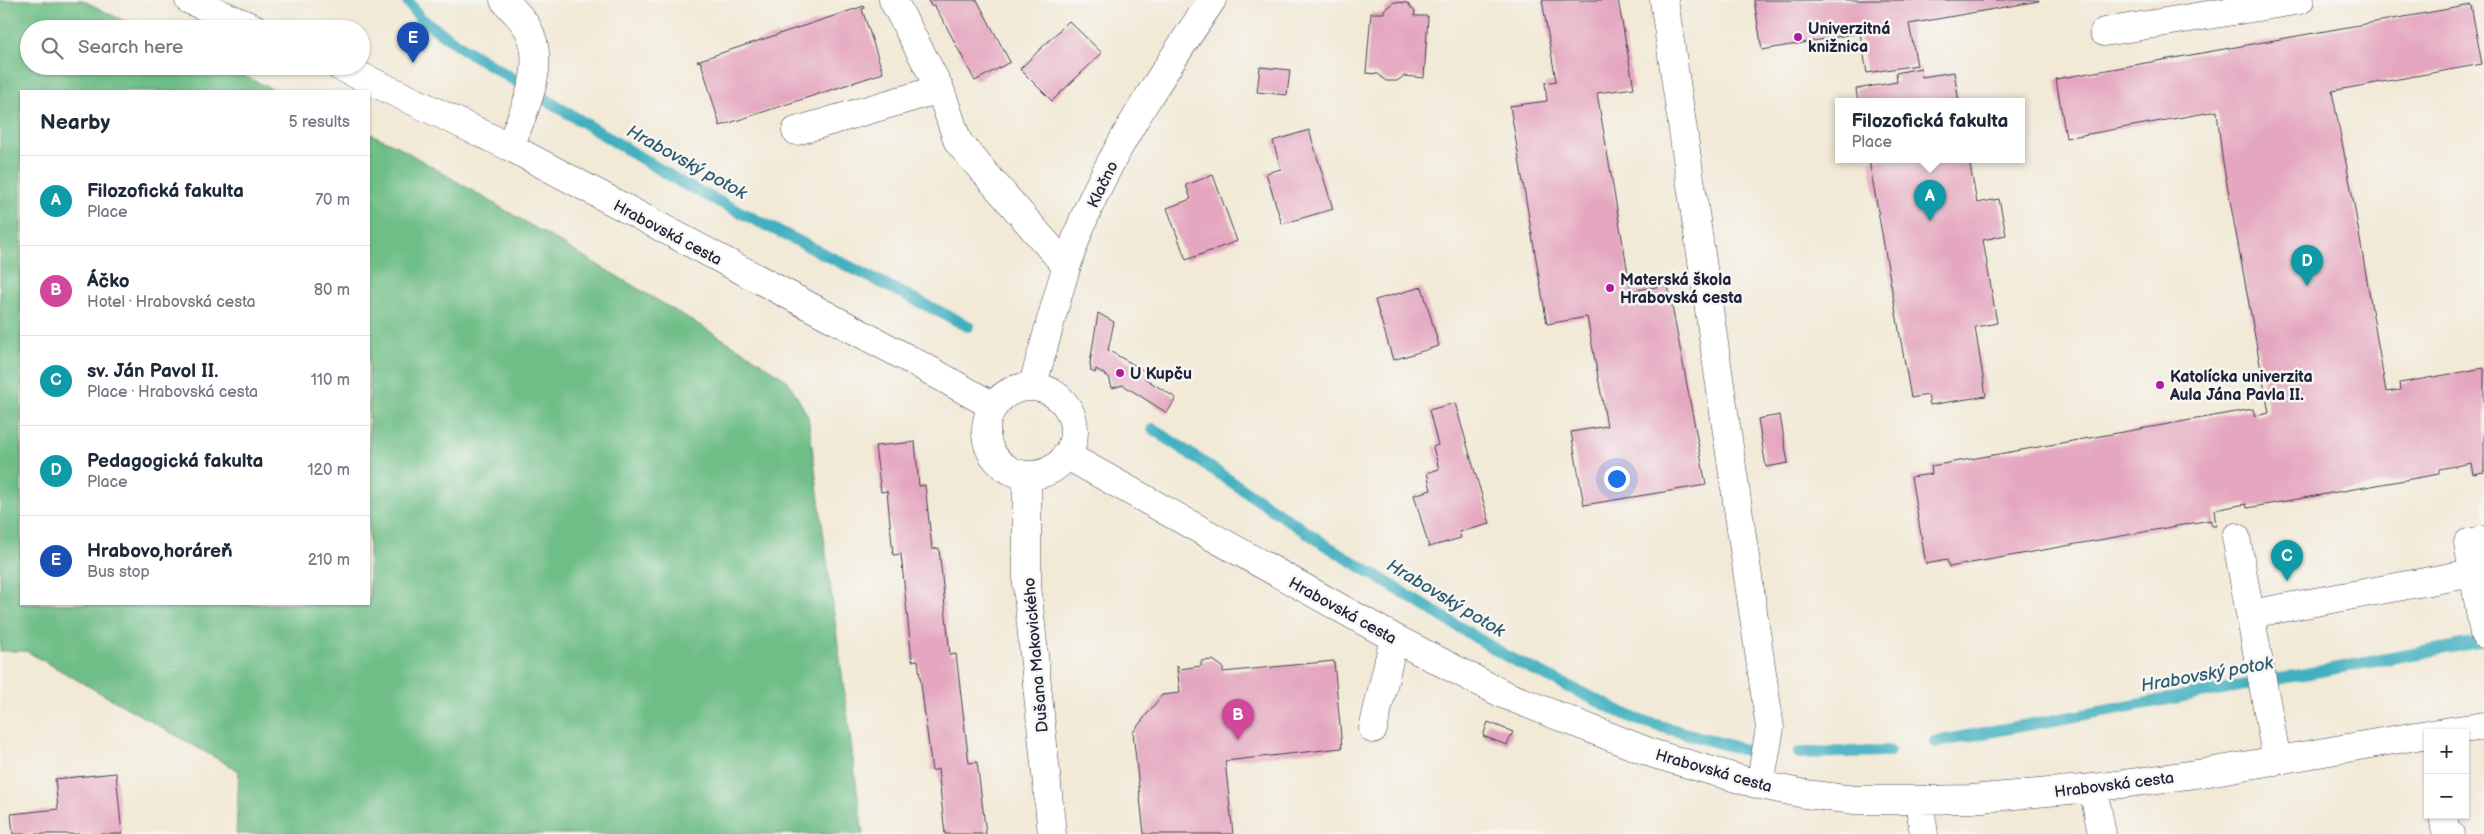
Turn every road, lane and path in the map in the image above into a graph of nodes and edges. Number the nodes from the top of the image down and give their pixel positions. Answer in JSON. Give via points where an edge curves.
{"nodes":[{"id":1,"x":189,"y":0,"type":"edge"},
{"id":2,"x":504,"y":0,"type":"edge"},
{"id":3,"x":893,"y":0,"type":"edge"},
{"id":4,"x":1212,"y":0,"type":"edge"},
{"id":5,"x":1664,"y":0,"type":"edge"},
{"id":6,"x":2300,"y":0,"type":"edge"},
{"id":7,"x":235,"y":20,"type":"edge"},
{"id":8,"x":2104,"y":32,"type":"dead end"},
{"id":9,"x":358,"y":75,"type":"edge"},
{"id":10,"x":940,"y":89,"type":"junction"},
{"id":11,"x":796,"y":131,"type":"dead end"},
{"id":12,"x":510,"y":147,"type":"junction"},
{"id":13,"x":1066,"y":266,"type":"junction"},
{"id":14,"x":1032,"y":387,"type":"junction"},
{"id":15,"x":993,"y":406,"type":"junction"},
{"id":16,"x":1066,"y":455,"type":"junction"},
{"id":17,"x":1027,"y":475,"type":"junction"},
{"id":18,"x":2236,"y":538,"type":"dead end"},
{"id":19,"x":2484,"y":540,"type":"edge"},
{"id":20,"x":2473,"y":573,"type":"junction"},
{"id":21,"x":2250,"y":614,"type":"junction"},
{"id":22,"x":2482,"y":626,"type":"edge"},
{"id":23,"x":1394,"y":638,"type":"junction"},
{"id":24,"x":2484,"y":726,"type":"edge"},
{"id":25,"x":1373,"y":729,"type":"dead end"},
{"id":26,"x":2464,"y":729,"type":"edge"},
{"id":27,"x":2424,"y":736,"type":"edge"},
{"id":28,"x":2278,"y":761,"type":"junction"},
{"id":29,"x":1760,"y":785,"type":"junction"},
{"id":30,"x":2093,"y":788,"type":"junction"},
{"id":31,"x":1919,"y":800,"type":"junction"},
{"id":32,"x":1052,"y":834,"type":"edge"},
{"id":33,"x":1924,"y":834,"type":"edge"},
{"id":34,"x":2102,"y":834,"type":"edge"}],
"edges":[{"from":1,"to":7,"type":"street"},
{"from":2,"to":12,"type":"street","via":[[527,28],[535,52],[534,79]]},
{"from":3,"to":10,"type":"street"},
{"from":4,"to":13,"type":"street","name":"Klačno","via":[[1125,136],[1091,202]]},
{"from":5,"to":29,"type":"street","via":[[1770,728]]},
{"from":6,"to":8,"type":"street"},
{"from":9,"to":12,"type":"street","name":"Hrabovská cesta"},
{"from":10,"to":11,"type":"street"},
{"from":10,"to":13,"type":"street","via":[[958,142]]},
{"from":12,"to":15,"type":"street","name":"Hrabovská cesta"},
{"from":13,"to":14,"type":"street","name":"Klačno"},
{"from":14,"to":15,"type":"street","via":[[1017,388],[1003,395]]},
{"from":14,"to":16,"type":"street","via":[[1047,390],[1060,398],[1069,411],[1073,441]]},
{"from":15,"to":17,"type":"street","via":[[987,420],[986,436],[990,451],[1012,472]]},
{"from":16,"to":17,"type":"street","via":[[1056,466],[1042,473]]},
{"from":16,"to":23,"type":"street","name":"Hrabovská cesta"},
{"from":17,"to":32,"type":"street","name":"Dušana Makovického","via":[[1027,585]]},
{"from":18,"to":21,"type":"street"},
{"from":19,"to":20,"type":"street","via":[[2468,543]]},
{"from":20,"to":21,"type":"street"},
{"from":20,"to":22,"type":"street"},
{"from":21,"to":28,"type":"street"},
{"from":23,"to":25,"type":"street"},
{"from":23,"to":29,"type":"street","name":"Hrabovská cesta","via":[[1505,696],[1654,754]]},
{"from":24,"to":26,"type":"street"},
{"from":27,"to":28,"type":"street","name":"Hrabovská cesta"},
{"from":28,"to":30,"type":"street","name":"Hrabovská cesta"},
{"from":29,"to":31,"type":"street","name":"Hrabovská cesta","via":[[1855,800]]},
{"from":30,"to":31,"type":"street","name":"Hrabovská cesta","via":[[1970,799]]},
{"from":30,"to":34,"type":"street"},
{"from":31,"to":33,"type":"street"}]}
